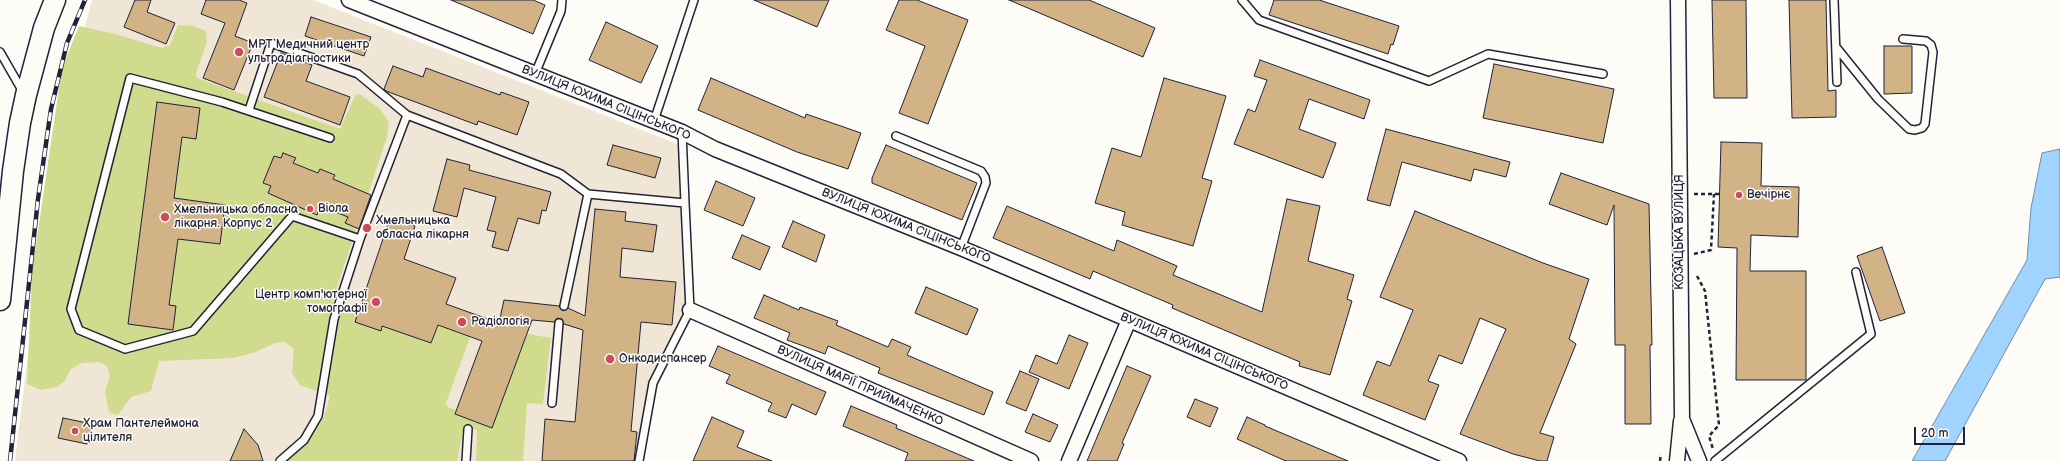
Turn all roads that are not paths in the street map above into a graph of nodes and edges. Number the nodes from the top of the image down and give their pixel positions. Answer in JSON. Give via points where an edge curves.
{"nodes":[{"id":1,"x":55,"y":0,"type":"edge"},
{"id":2,"x":562,"y":0,"type":"edge"},
{"id":3,"x":694,"y":0,"type":"edge"},
{"id":4,"x":1242,"y":0,"type":"edge"},
{"id":5,"x":1678,"y":0,"type":"edge"},
{"id":6,"x":1834,"y":0,"type":"edge"},
{"id":7,"x":354,"y":1,"type":"edge"},
{"id":8,"x":1903,"y":39,"type":"dead end"},
{"id":9,"x":1836,"y":48,"type":"junction"},
{"id":10,"x":0,"y":52,"type":"edge"},
{"id":11,"x":535,"y":74,"type":"junction"},
{"id":12,"x":1603,"y":74,"type":"dead end"},
{"id":13,"x":1837,"y":82,"type":"dead end"},
{"id":14,"x":26,"y":95,"type":"junction"},
{"id":15,"x":249,"y":110,"type":"junction"},
{"id":16,"x":407,"y":115,"type":"junction"},
{"id":17,"x":654,"y":121,"type":"junction"},
{"id":18,"x":682,"y":132,"type":"junction"},
{"id":19,"x":896,"y":136,"type":"dead end"},
{"id":20,"x":330,"y":138,"type":"dead end"},
{"id":21,"x":588,"y":194,"type":"junction"},
{"id":22,"x":685,"y":203,"type":"junction"},
{"id":23,"x":360,"y":239,"type":"junction"},
{"id":24,"x":961,"y":248,"type":"junction"},
{"id":25,"x":1856,"y":272,"type":"dead end"},
{"id":26,"x":0,"y":300,"type":"edge"},
{"id":27,"x":564,"y":306,"type":"dead end"},
{"id":28,"x":690,"y":310,"type":"junction"},
{"id":29,"x":1129,"y":320,"type":"junction"},
{"id":30,"x":559,"y":323,"type":"dead end"},
{"id":31,"x":552,"y":404,"type":"dead end"},
{"id":32,"x":1682,"y":418,"type":"junction"},
{"id":33,"x":468,"y":429,"type":"dead end"},
{"id":34,"x":1716,"y":460,"type":"edge"},
{"id":35,"x":280,"y":461,"type":"edge"},
{"id":36,"x":466,"y":461,"type":"edge"},
{"id":37,"x":639,"y":461,"type":"edge"},
{"id":38,"x":1031,"y":461,"type":"edge"},
{"id":39,"x":1069,"y":461,"type":"edge"},
{"id":40,"x":1459,"y":461,"type":"edge"},
{"id":41,"x":1677,"y":461,"type":"edge"},
{"id":42,"x":1699,"y":461,"type":"edge"}],
"edges":[{"from":1,"to":14,"type":"main road","via":[[44,28]]},
{"from":2,"to":11,"type":"lane","via":[[561,11]]},
{"from":3,"to":17,"type":"lane"},
{"from":4,"to":12,"type":"lane","via":[[1259,20],[1430,81],[1488,54]]},
{"from":5,"to":32,"type":"street","name":"КОЗАЦЬКА ВУЛИЦЯ"},
{"from":6,"to":9,"type":"lane"},
{"from":7,"to":11,"type":"street","name":"ВУЛИЦЯ ЮХИМА СІЦІНСЬКОГО"},
{"from":8,"to":9,"type":"lane","via":[[1926,42],[1931,45],[1933,52],[1925,124],[1915,130],[1909,129],[1878,99]]},
{"from":9,"to":13,"type":"lane"},
{"from":10,"to":14,"type":"lane"},
{"from":11,"to":17,"type":"street","name":"ВУЛИЦЯ ЮХИМА СІЦІНСЬКОГО"},
{"from":14,"to":26,"type":"main road","via":[[13,171]]},
{"from":15,"to":16,"type":"lane","via":[[271,42],[358,74]]},
{"from":15,"to":20,"type":"lane"},
{"from":15,"to":23,"type":"lane","via":[[130,78],[71,309],[79,330],[125,349],[193,331],[292,216]]},
{"from":16,"to":21,"type":"lane","via":[[561,174]]},
{"from":16,"to":23,"type":"lane"},
{"from":17,"to":18,"type":"street","name":"ВУЛИЦЯ ЮХИМА СІЦІНСЬКОГО"},
{"from":18,"to":22,"type":"lane"},
{"from":18,"to":24,"type":"street","name":"ВУЛИЦЯ ЮХИМА СІЦІНСЬКОГО","via":[[714,149]]},
{"from":19,"to":24,"type":"lane","via":[[981,171],[985,177],[986,183]]},
{"from":21,"to":22,"type":"lane"},
{"from":21,"to":27,"type":"lane"},
{"from":22,"to":28,"type":"lane"},
{"from":23,"to":35,"type":"lane","via":[[334,319],[318,416],[304,440]]},
{"from":24,"to":29,"type":"street","name":"ВУЛИЦЯ ЮХИМА СІЦІНСЬКОГО"},
{"from":25,"to":34,"type":"lane","via":[[1871,334]]},
{"from":28,"to":37,"type":"lane","via":[[652,383]]},
{"from":28,"to":38,"type":"street","name":"ВУЛИЦЯ МАРІЇ ПРИЙМАЧЕНКО"},
{"from":29,"to":39,"type":"street"},
{"from":29,"to":40,"type":"street","name":"ВУЛИЦЯ ЮХИМА СІЦІНСЬКОГО"},
{"from":30,"to":31,"type":"lane"},
{"from":32,"to":41,"type":"street"},
{"from":32,"to":42,"type":"street","name":"КОЗАЦЬКА ВУЛИЦЯ"},
{"from":33,"to":36,"type":"lane"}]}
